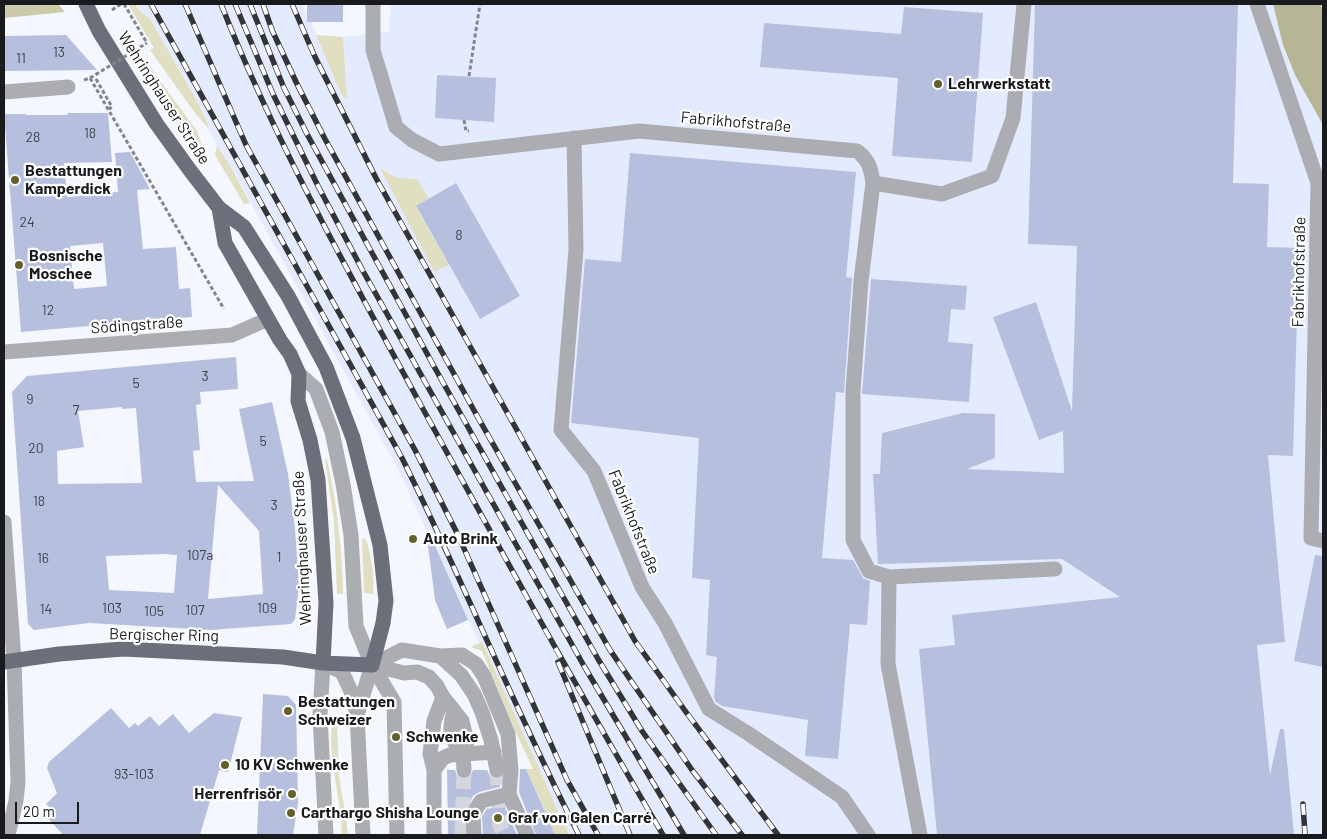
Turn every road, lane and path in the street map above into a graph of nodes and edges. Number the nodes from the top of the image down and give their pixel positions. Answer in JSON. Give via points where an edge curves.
{"nodes":[{"id":1,"x":86,"y":4,"type":"edge"},
{"id":2,"x":122,"y":4,"type":"edge"},
{"id":3,"x":373,"y":4,"type":"edge"},
{"id":4,"x":480,"y":4,"type":"edge"},
{"id":5,"x":1024,"y":4,"type":"edge"},
{"id":6,"x":1257,"y":4,"type":"edge"},
{"id":7,"x":112,"y":10,"type":"dead end"},
{"id":8,"x":469,"y":76,"type":"dead end"},
{"id":9,"x":96,"y":78,"type":"dead end"},
{"id":10,"x":68,"y":87,"type":"dead end"},
{"id":11,"x":4,"y":92,"type":"edge"},
{"id":12,"x":108,"y":109,"type":"junction"},
{"id":13,"x":574,"y":138,"type":"junction"},
{"id":14,"x":873,"y":183,"type":"junction"},
{"id":15,"x":219,"y":208,"type":"junction"},
{"id":16,"x":224,"y":309,"type":"dead end"},
{"id":17,"x":268,"y":318,"type":"junction"},
{"id":18,"x":4,"y":352,"type":"edge"},
{"id":19,"x":299,"y":374,"type":"junction"},
{"id":20,"x":4,"y":522,"type":"edge"},
{"id":21,"x":1323,"y":541,"type":"edge"},
{"id":22,"x":1055,"y":569,"type":"dead end"},
{"id":23,"x":889,"y":576,"type":"junction"},
{"id":24,"x":440,"y":656,"type":"junction"},
{"id":25,"x":9,"y":662,"type":"edge"},
{"id":26,"x":323,"y":663,"type":"junction"},
{"id":27,"x":372,"y":665,"type":"junction"},
{"id":28,"x":443,"y":696,"type":"junction"},
{"id":29,"x":357,"y":715,"type":"junction"},
{"id":30,"x":10,"y":732,"type":"edge"},
{"id":31,"x":494,"y":752,"type":"junction"},
{"id":32,"x":463,"y":762,"type":"junction"},
{"id":33,"x":434,"y":770,"type":"junction"},
{"id":34,"x":504,"y":770,"type":"junction"},
{"id":35,"x":509,"y":794,"type":"junction"},
{"id":36,"x":8,"y":835,"type":"edge"},
{"id":37,"x":326,"y":835,"type":"edge"},
{"id":38,"x":363,"y":835,"type":"edge"},
{"id":39,"x":397,"y":835,"type":"edge"},
{"id":40,"x":434,"y":835,"type":"edge"},
{"id":41,"x":474,"y":835,"type":"edge"},
{"id":42,"x":527,"y":835,"type":"edge"},
{"id":43,"x":868,"y":835,"type":"edge"},
{"id":44,"x":920,"y":835,"type":"edge"}],
"edges":[{"from":1,"to":15,"type":"main road","name":"Wehringhauser Straße","via":[[156,123]]},
{"from":2,"to":7,"type":"path"},
{"from":2,"to":12,"type":"path","bridge":true,"via":[[147,43],[90,78]]},
{"from":3,"to":13,"type":"street","name":"Fabrikhofstraße","via":[[373,50],[396,127],[419,143],[439,154]]},
{"from":4,"to":8,"type":"path"},
{"from":5,"to":14,"type":"street","via":[[1013,118],[992,176],[942,194]]},
{"from":6,"to":21,"type":"street","name":"Fabrikhofstraße","via":[[1318,182],[1311,538]]},
{"from":9,"to":12,"type":"path","via":[[112,106]]},
{"from":10,"to":11,"type":"street"},
{"from":12,"to":16,"type":"path"},
{"from":13,"to":14,"type":"street","name":"Fabrikhofstraße","via":[[639,131],[857,151],[866,157]]},
{"from":13,"to":43,"type":"street","name":"Fabrikhofstraße","via":[[576,250],[561,430],[594,471],[642,587],[665,623],[709,709],[842,797]]},
{"from":14,"to":23,"type":"street","name":"Fabrikhofstraße","via":[[861,281],[853,391],[853,540],[869,571]]},
{"from":15,"to":17,"type":"main road","name":"Wehringhauser Straße","via":[[225,242]]},
{"from":15,"to":27,"type":"main road","name":"Wehringhauser Straße","via":[[244,227],[288,296],[326,367],[353,438],[380,545],[386,601]]},
{"from":17,"to":18,"type":"street","name":"Södingstraße","via":[[232,335]]},
{"from":17,"to":19,"type":"main road","name":"Wehringhauser Straße"},
{"from":19,"to":26,"type":"main road","name":"Wehringhauser Straße","via":[[298,401],[318,480],[326,603]]},
{"from":19,"to":27,"type":"street","name":"Wehringhauser Straße","via":[[316,389],[332,432],[351,535],[356,626]]},
{"from":20,"to":25,"type":"street"},
{"from":22,"to":23,"type":"street","name":"Fabrikhofstraße"},
{"from":23,"to":44,"type":"street","via":[[888,664]]},
{"from":24,"to":27,"type":"street","via":[[402,650]]},
{"from":24,"to":31,"type":"street","via":[[461,675],[474,694]]},
{"from":24,"to":34,"type":"street","via":[[462,655],[476,664],[484,676],[508,734]]},
{"from":25,"to":26,"type":"main road","name":"Bergischer Ring","via":[[123,649],[283,657]]},
{"from":25,"to":30,"type":"street"},
{"from":26,"to":27,"type":"main road","name":"Bergischer Ring"},
{"from":26,"to":29,"type":"street","via":[[342,672]]},
{"from":26,"to":37,"type":"street","via":[[320,715]]},
{"from":27,"to":28,"type":"street","via":[[430,677]]},
{"from":27,"to":29,"type":"street"},
{"from":27,"to":39,"type":"street","via":[[394,702]]},
{"from":28,"to":32,"type":"street","via":[[462,721],[467,741]]},
{"from":28,"to":33,"type":"street","via":[[434,721],[430,754]]},
{"from":29,"to":38,"type":"street"},
{"from":30,"to":36,"type":"street","via":[[18,782]]},
{"from":31,"to":32,"type":"street"},
{"from":31,"to":34,"type":"street"},
{"from":32,"to":33,"type":"street","via":[[450,755],[443,758]]},
{"from":33,"to":40,"type":"street"},
{"from":34,"to":35,"type":"street"},
{"from":35,"to":41,"type":"street","via":[[481,801],[473,814]]},
{"from":35,"to":42,"type":"street"}]}
